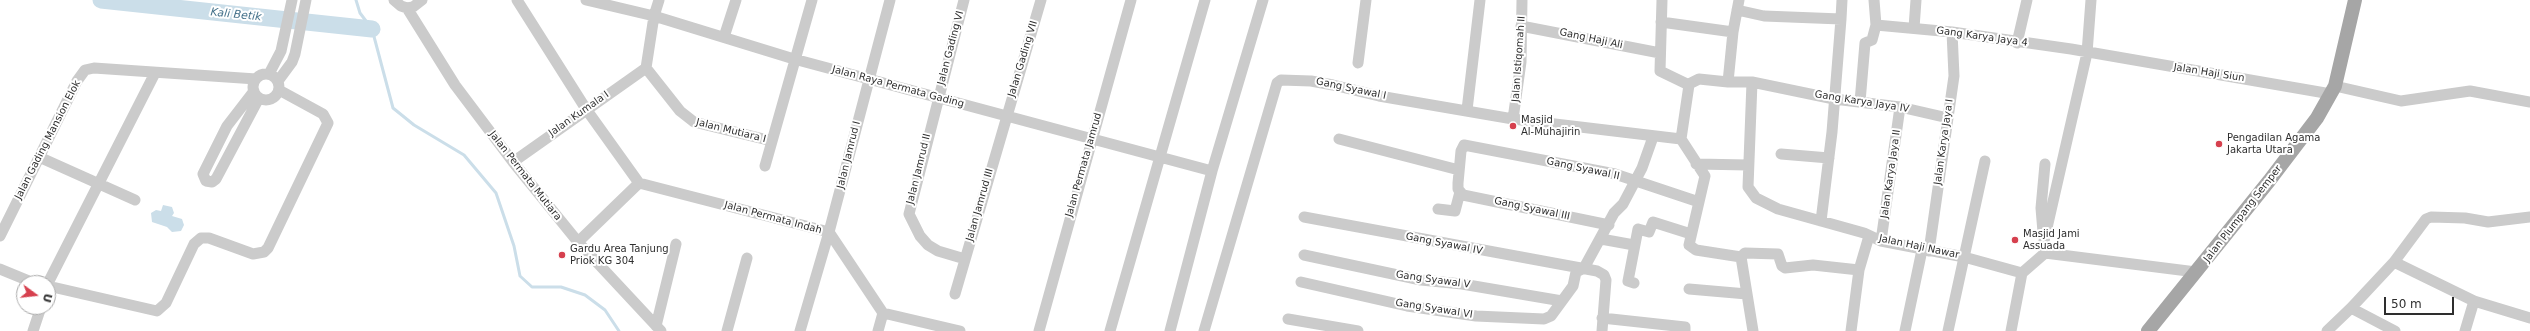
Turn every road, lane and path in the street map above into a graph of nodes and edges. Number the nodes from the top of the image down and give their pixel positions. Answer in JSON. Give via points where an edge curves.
{"nodes":[{"id":1,"x":292,"y":0,"type":"edge"},
{"id":2,"x":306,"y":0,"type":"edge"},
{"id":3,"x":394,"y":0,"type":"edge"},
{"id":4,"x":422,"y":0,"type":"edge"},
{"id":5,"x":517,"y":0,"type":"edge"},
{"id":6,"x":586,"y":0,"type":"edge"},
{"id":7,"x":659,"y":0,"type":"edge"},
{"id":8,"x":736,"y":0,"type":"edge"},
{"id":9,"x":812,"y":0,"type":"edge"},
{"id":10,"x":890,"y":0,"type":"edge"},
{"id":11,"x":964,"y":0,"type":"edge"},
{"id":12,"x":1041,"y":0,"type":"edge"},
{"id":13,"x":1131,"y":0,"type":"edge"},
{"id":14,"x":1205,"y":0,"type":"edge"},
{"id":15,"x":1263,"y":0,"type":"edge"},
{"id":16,"x":1366,"y":0,"type":"edge"},
{"id":17,"x":1480,"y":0,"type":"edge"},
{"id":18,"x":1522,"y":0,"type":"edge"},
{"id":19,"x":1662,"y":0,"type":"edge"},
{"id":20,"x":1842,"y":0,"type":"edge"},
{"id":21,"x":1874,"y":0,"type":"edge"},
{"id":22,"x":1916,"y":0,"type":"edge"},
{"id":23,"x":2027,"y":0,"type":"edge"},
{"id":24,"x":2091,"y":0,"type":"edge"},
{"id":25,"x":2355,"y":0,"type":"edge"},
{"id":26,"x":1738,"y":5,"type":"edge"},
{"id":27,"x":407,"y":8,"type":"junction"},
{"id":28,"x":654,"y":16,"type":"junction"},
{"id":29,"x":1841,"y":19,"type":"junction"},
{"id":30,"x":1661,"y":22,"type":"junction"},
{"id":31,"x":1521,"y":26,"type":"junction"},
{"id":32,"x":1876,"y":26,"type":"junction"},
{"id":33,"x":1914,"y":28,"type":"junction"},
{"id":34,"x":1732,"y":32,"type":"junction"},
{"id":35,"x":1952,"y":32,"type":"junction"},
{"id":36,"x":284,"y":36,"type":"junction"},
{"id":37,"x":724,"y":37,"type":"junction"},
{"id":38,"x":298,"y":39,"type":"junction"},
{"id":39,"x":2017,"y":43,"type":"junction"},
{"id":40,"x":2087,"y":52,"type":"junction"},
{"id":41,"x":1660,"y":53,"type":"junction"},
{"id":42,"x":794,"y":59,"type":"junction"},
{"id":43,"x":1358,"y":63,"type":"dead end"},
{"id":44,"x":646,"y":68,"type":"junction"},
{"id":45,"x":155,"y":73,"type":"junction"},
{"id":46,"x":269,"y":74,"type":"junction"},
{"id":47,"x":868,"y":78,"type":"junction"},
{"id":48,"x":256,"y":79,"type":"junction"},
{"id":49,"x":1728,"y":82,"type":"junction"},
{"id":50,"x":1752,"y":82,"type":"junction"},
{"id":51,"x":1689,"y":84,"type":"junction"},
{"id":52,"x":278,"y":86,"type":"junction"},
{"id":53,"x":2333,"y":90,"type":"junction"},
{"id":54,"x":256,"y":95,"type":"junction"},
{"id":55,"x":938,"y":97,"type":"junction"},
{"id":56,"x":1834,"y":99,"type":"junction"},
{"id":57,"x":1860,"y":102,"type":"junction"},
{"id":58,"x":2530,"y":102,"type":"edge"},
{"id":59,"x":1900,"y":107,"type":"junction"},
{"id":60,"x":586,"y":109,"type":"junction"},
{"id":61,"x":1467,"y":110,"type":"junction"},
{"id":62,"x":1005,"y":117,"type":"junction"},
{"id":63,"x":1948,"y":118,"type":"junction"},
{"id":64,"x":1513,"y":119,"type":"junction"},
{"id":65,"x":1653,"y":137,"type":"junction"},
{"id":66,"x":1339,"y":139,"type":"dead end"},
{"id":67,"x":1681,"y":139,"type":"junction"},
{"id":68,"x":1091,"y":140,"type":"junction"},
{"id":69,"x":772,"y":141,"type":"junction"},
{"id":70,"x":1782,"y":154,"type":"dead end"},
{"id":71,"x":39,"y":156,"type":"junction"},
{"id":72,"x":1159,"y":157,"type":"junction"},
{"id":73,"x":1829,"y":158,"type":"junction"},
{"id":74,"x":512,"y":162,"type":"junction"},
{"id":75,"x":1985,"y":162,"type":"dead end"},
{"id":76,"x":1696,"y":164,"type":"junction"},
{"id":77,"x":2045,"y":164,"type":"dead end"},
{"id":78,"x":1748,"y":165,"type":"junction"},
{"id":79,"x":765,"y":166,"type":"dead end"},
{"id":80,"x":1459,"y":170,"type":"junction"},
{"id":81,"x":1212,"y":171,"type":"junction"},
{"id":82,"x":1636,"y":181,"type":"junction"},
{"id":83,"x":101,"y":183,"type":"junction"},
{"id":84,"x":639,"y":183,"type":"junction"},
{"id":85,"x":1459,"y":190,"type":"junction"},
{"id":86,"x":135,"y":200,"type":"dead end"},
{"id":87,"x":1699,"y":202,"type":"junction"},
{"id":88,"x":1438,"y":209,"type":"dead end"},
{"id":89,"x":1304,"y":217,"type":"dead end"},
{"id":90,"x":2530,"y":217,"type":"edge"},
{"id":91,"x":1821,"y":221,"type":"junction"},
{"id":92,"x":1609,"y":225,"type":"junction"},
{"id":93,"x":829,"y":232,"type":"junction"},
{"id":94,"x":1691,"y":234,"type":"junction"},
{"id":95,"x":0,"y":236,"type":"edge"},
{"id":96,"x":1869,"y":236,"type":"junction"},
{"id":97,"x":1601,"y":239,"type":"junction"},
{"id":98,"x":1880,"y":241,"type":"junction"},
{"id":99,"x":2044,"y":241,"type":"junction"},
{"id":100,"x":578,"y":242,"type":"junction"},
{"id":101,"x":676,"y":244,"type":"dead end"},
{"id":102,"x":1634,"y":245,"type":"junction"},
{"id":103,"x":1925,"y":250,"type":"junction"},
{"id":104,"x":2045,"y":253,"type":"junction"},
{"id":105,"x":1304,"y":255,"type":"dead end"},
{"id":106,"x":1964,"y":257,"type":"junction"},
{"id":107,"x":747,"y":258,"type":"dead end"},
{"id":108,"x":1741,"y":258,"type":"junction"},
{"id":109,"x":965,"y":259,"type":"junction"},
{"id":110,"x":2394,"y":262,"type":"junction"},
{"id":111,"x":1584,"y":268,"type":"junction"},
{"id":112,"x":0,"y":269,"type":"edge"},
{"id":113,"x":1859,"y":270,"type":"junction"},
{"id":114,"x":2196,"y":272,"type":"junction"},
{"id":115,"x":2022,"y":273,"type":"junction"},
{"id":116,"x":53,"y":275,"type":"edge"},
{"id":117,"x":16,"y":276,"type":"edge"},
{"id":118,"x":1300,"y":282,"type":"dead end"},
{"id":119,"x":1634,"y":283,"type":"dead end"},
{"id":120,"x":56,"y":287,"type":"edge"},
{"id":121,"x":1689,"y":289,"type":"dead end"},
{"id":122,"x":955,"y":294,"type":"dead end"},
{"id":123,"x":1747,"y":294,"type":"junction"},
{"id":124,"x":1562,"y":301,"type":"junction"},
{"id":125,"x":2474,"y":301,"type":"junction"},
{"id":126,"x":2351,"y":308,"type":"junction"},
{"id":127,"x":882,"y":313,"type":"junction"},
{"id":128,"x":38,"y":315,"type":"edge"},
{"id":129,"x":1602,"y":318,"type":"junction"},
{"id":130,"x":2530,"y":318,"type":"edge"},
{"id":131,"x":1288,"y":319,"type":"dead end"},
{"id":132,"x":658,"y":328,"type":"edge"},
{"id":133,"x":33,"y":331,"type":"edge"},
{"id":134,"x":726,"y":331,"type":"edge"},
{"id":135,"x":800,"y":331,"type":"edge"},
{"id":136,"x":878,"y":331,"type":"edge"},
{"id":137,"x":960,"y":331,"type":"edge"},
{"id":138,"x":1039,"y":331,"type":"edge"},
{"id":139,"x":1110,"y":331,"type":"edge"},
{"id":140,"x":1170,"y":331,"type":"edge"},
{"id":141,"x":1204,"y":331,"type":"edge"},
{"id":142,"x":1358,"y":331,"type":"edge"},
{"id":143,"x":1602,"y":331,"type":"edge"},
{"id":144,"x":1685,"y":331,"type":"edge"},
{"id":145,"x":1753,"y":331,"type":"edge"},
{"id":146,"x":1851,"y":331,"type":"edge"},
{"id":147,"x":1905,"y":331,"type":"edge"},
{"id":148,"x":1948,"y":331,"type":"edge"},
{"id":149,"x":2011,"y":331,"type":"edge"},
{"id":150,"x":2148,"y":331,"type":"edge"},
{"id":151,"x":2327,"y":331,"type":"edge"},
{"id":152,"x":2395,"y":331,"type":"edge"},
{"id":153,"x":2464,"y":331,"type":"edge"}],
"edges":[{"from":1,"to":36,"type":"street"},
{"from":2,"to":38,"type":"street"},
{"from":3,"to":27,"type":"street"},
{"from":4,"to":27,"type":"street"},
{"from":5,"to":60,"type":"street"},
{"from":6,"to":28,"type":"street","name":"Jalan Raya Permata Gading"},
{"from":7,"to":28,"type":"street"},
{"from":8,"to":37,"type":"street"},
{"from":9,"to":42,"type":"street"},
{"from":10,"to":47,"type":"street","name":"Jalan Jamrud I"},
{"from":11,"to":55,"type":"street","name":"Jalan Gading VI"},
{"from":12,"to":62,"type":"street","name":"Jalan Gading VII"},
{"from":13,"to":68,"type":"street","name":"Jalan Permata Jamrud"},
{"from":14,"to":72,"type":"street"},
{"from":15,"to":81,"type":"street"},
{"from":16,"to":43,"type":"street"},
{"from":17,"to":61,"type":"street"},
{"from":18,"to":31,"type":"street","name":"Jalan Istiqomah II"},
{"from":19,"to":30,"type":"street"},
{"from":20,"to":29,"type":"street"},
{"from":21,"to":32,"type":"street"},
{"from":22,"to":33,"type":"street"},
{"from":23,"to":39,"type":"street"},
{"from":24,"to":40,"type":"street"},
{"from":25,"to":53,"type":"main road","name":"Jalan Plumpang Semper"},
{"from":26,"to":29,"type":"street","via":[[1764,16]]},
{"from":26,"to":34,"type":"street"},
{"from":27,"to":74,"type":"street","name":"Jalan Permata Mutiara","via":[[455,85]]},
{"from":28,"to":37,"type":"street","name":"Jalan Raya Permata Gading"},
{"from":28,"to":44,"type":"street"},
{"from":29,"to":56,"type":"street"},
{"from":30,"to":34,"type":"street"},
{"from":30,"to":41,"type":"street"},
{"from":31,"to":41,"type":"street","name":"Gang Haji Ali"},
{"from":31,"to":64,"type":"street","name":"Jalan Istiqomah II","via":[[1518,95]]},
{"from":32,"to":33,"type":"street","name":"Gang Karya Jaya 4"},
{"from":32,"to":57,"type":"street","via":[[1872,40],[1865,43]]},
{"from":33,"to":35,"type":"street","name":"Gang Karya Jaya 4"},
{"from":34,"to":49,"type":"street"},
{"from":35,"to":39,"type":"street","name":"Gang Karya Jaya 4"},
{"from":35,"to":63,"type":"street","name":"Jalan Karya Jaya I","via":[[1954,76]]},
{"from":36,"to":38,"type":"street"},
{"from":36,"to":46,"type":"street","via":[[280,54]]},
{"from":37,"to":42,"type":"street","name":"Jalan Raya Permata Gading"},
{"from":38,"to":52,"type":"street","via":[[292,62]]},
{"from":39,"to":40,"type":"street","name":"Gang Karya Jaya 4"},
{"from":40,"to":53,"type":"street","name":"Jalan Haji Siun"},
{"from":40,"to":99,"type":"street"},
{"from":41,"to":51,"type":"street","via":[[1660,71]]},
{"from":42,"to":47,"type":"street","name":"Jalan Raya Permata Gading"},
{"from":42,"to":69,"type":"street"},
{"from":44,"to":60,"type":"street","name":"Jalan Kumala I"},
{"from":44,"to":69,"type":"street","name":"Jalan Mutiara I","via":[[680,111],[694,122]]},
{"from":45,"to":48,"type":"street","name":"Jalan Gading Mansion Elok"},
{"from":45,"to":71,"type":"street","name":"Jalan Gading Mansion Elok","via":[[94,68],[85,70]]},
{"from":45,"to":83,"type":"street"},
{"from":46,"to":48,"type":"street","via":[[262,74]]},
{"from":46,"to":52,"type":"street"},
{"from":47,"to":55,"type":"street","name":"Jalan Raya Permata Gading"},
{"from":47,"to":93,"type":"street","name":"Jalan Jamrud I"},
{"from":48,"to":54,"type":"street","via":[[253,84]]},
{"from":49,"to":50,"type":"street","name":"Gang Karya Jaya IV"},
{"from":49,"to":51,"type":"street","name":"Gang Karya Jaya IV","via":[[1699,79]]},
{"from":50,"to":56,"type":"street","name":"Gang Karya Jaya IV"},
{"from":50,"to":78,"type":"street","name":"Jalan Haji Nawar"},
{"from":51,"to":67,"type":"street"},
{"from":52,"to":54,"type":"street","via":[[273,98],[266,100]]},
{"from":52,"to":120,"type":"street","via":[[324,114],[328,123],[264,252],[253,254],[209,238],[201,238],[194,244],[166,303],[157,311]]},
{"from":53,"to":58,"type":"street","name":"Jalan Haji Siun","via":[[2401,101],[2470,91]]},
{"from":53,"to":114,"type":"main road","name":"Jalan Plumpang Semper","via":[[2317,118]]},
{"from":54,"to":54,"type":"street","via":[[216,179],[212,182],[206,181],[203,174],[227,126]]},
{"from":55,"to":62,"type":"street","name":"Jalan Raya Permata Gading"},
{"from":55,"to":109,"type":"street","name":"Jalan Jamrud II","via":[[909,214],[920,236],[928,245],[938,251]]},
{"from":56,"to":57,"type":"street","name":"Gang Karya Jaya IV"},
{"from":56,"to":73,"type":"street"},
{"from":57,"to":59,"type":"street","name":"Gang Karya Jaya IV"},
{"from":59,"to":63,"type":"street","name":"Gang Karya Jaya IV"},
{"from":59,"to":98,"type":"street","name":"Jalan Karya Jaya II"},
{"from":60,"to":74,"type":"street","name":"Jalan Kumala I"},
{"from":60,"to":84,"type":"street"},
{"from":61,"to":64,"type":"street","name":"Gang Syawal I"},
{"from":61,"to":141,"type":"street","name":"Gang Syawal I","via":[[1379,96],[1311,81],[1279,81]]},
{"from":62,"to":68,"type":"street","name":"Jalan Raya Permata Gading"},
{"from":62,"to":109,"type":"street","name":"Jalan Jamrud III"},
{"from":63,"to":103,"type":"street","name":"Jalan Karya Jaya I"},
{"from":64,"to":65,"type":"street","name":"Gang Syawal I"},
{"from":65,"to":67,"type":"street","name":"Gang Syawal I"},
{"from":65,"to":82,"type":"street"},
{"from":66,"to":80,"type":"street"},
{"from":67,"to":76,"type":"street"},
{"from":68,"to":72,"type":"street","name":"Jalan Raya Permata Gading"},
{"from":68,"to":138,"type":"street","name":"Jalan Permata Jamrud"},
{"from":69,"to":79,"type":"street"},
{"from":70,"to":73,"type":"street"},
{"from":71,"to":83,"type":"street"},
{"from":71,"to":95,"type":"street","name":"Jalan Gading Mansion Elok"},
{"from":72,"to":81,"type":"street","name":"Jalan Raya Permata Gading"},
{"from":72,"to":139,"type":"street"},
{"from":73,"to":91,"type":"street"},
{"from":74,"to":100,"type":"street","name":"Jalan Permata Mutiara"},
{"from":75,"to":106,"type":"street"},
{"from":76,"to":78,"type":"street"},
{"from":76,"to":87,"type":"street","via":[[1705,176]]},
{"from":77,"to":99,"type":"street","via":[[2041,208]]},
{"from":78,"to":91,"type":"street","name":"Jalan Haji Nawar","via":[[1748,187],[1756,198],[1778,209]]},
{"from":80,"to":82,"type":"street","name":"Gang Syawal II","via":[[1464,145],[1615,174]]},
{"from":80,"to":85,"type":"street"},
{"from":81,"to":140,"type":"street"},
{"from":82,"to":87,"type":"street","name":"Gang Syawal II"},
{"from":82,"to":92,"type":"street"},
{"from":83,"to":86,"type":"street"},
{"from":83,"to":116,"type":"street"},
{"from":84,"to":93,"type":"street","name":"Jalan Permata Indah"},
{"from":84,"to":100,"type":"street"},
{"from":85,"to":88,"type":"street","via":[[1455,211]]},
{"from":85,"to":92,"type":"street","name":"Gang Syawal III","via":[[1463,195]]},
{"from":87,"to":94,"type":"street"},
{"from":89,"to":111,"type":"street","name":"Gang Syawal IV"},
{"from":90,"to":110,"type":"street","via":[[2488,222],[2431,217],[2426,219]]},
{"from":91,"to":96,"type":"street","name":"Jalan Haji Nawar"},
{"from":92,"to":97,"type":"street"},
{"from":93,"to":127,"type":"street","name":"Jalan Permata Indah"},
{"from":93,"to":135,"type":"street","name":"Jalan Jamrud I"},
{"from":94,"to":102,"type":"street","via":[[1653,222],[1649,232],[1638,229]]},
{"from":94,"to":108,"type":"street","via":[[1688,243],[1693,249]]},
{"from":96,"to":98,"type":"street","name":"Jalan Haji Nawar"},
{"from":96,"to":113,"type":"street"},
{"from":97,"to":102,"type":"street"},
{"from":97,"to":111,"type":"street"},
{"from":98,"to":103,"type":"street","name":"Jalan Haji Nawar"},
{"from":99,"to":104,"type":"street"},
{"from":100,"to":132,"type":"street","name":"Jalan Permata Mutiara"},
{"from":101,"to":132,"type":"street"},
{"from":102,"to":119,"type":"street","via":[[1632,252],[1635,255],[1628,281]]},
{"from":103,"to":106,"type":"street","name":"Jalan Haji Nawar"},
{"from":103,"to":147,"type":"street","name":"Jalan Karya Jaya I"},
{"from":104,"to":114,"type":"street"},
{"from":104,"to":115,"type":"street"},
{"from":105,"to":124,"type":"street","name":"Gang Syawal V","via":[[1421,280],[1462,284]]},
{"from":106,"to":115,"type":"street","name":"Jalan Haji Nawar"},
{"from":106,"to":148,"type":"street"},
{"from":107,"to":134,"type":"street"},
{"from":108,"to":113,"type":"street","via":[[1745,253],[1778,254],[1782,266],[1786,268],[1812,265]]},
{"from":108,"to":123,"type":"street"},
{"from":109,"to":122,"type":"street","name":"Jalan Jamrud III"},
{"from":110,"to":125,"type":"street"},
{"from":110,"to":126,"type":"street"},
{"from":111,"to":124,"type":"street","name":"Gang Syawal VI","via":[[1576,272],[1573,286]]},
{"from":111,"to":129,"type":"street","name":"Gang Syawal IV","via":[[1602,273],[1606,280]]},
{"from":112,"to":117,"type":"street"},
{"from":113,"to":146,"type":"street"},
{"from":114,"to":150,"type":"main road","name":"Jalan Plumpang Semper"},
{"from":115,"to":149,"type":"street"},
{"from":118,"to":124,"type":"street","name":"Gang Syawal VI","via":[[1407,306],[1511,318],[1544,319],[1550,316]]},
{"from":121,"to":123,"type":"street"},
{"from":123,"to":145,"type":"street"},
{"from":125,"to":130,"type":"street"},
{"from":125,"to":153,"type":"street"},
{"from":126,"to":151,"type":"street"},
{"from":126,"to":152,"type":"street"},
{"from":127,"to":136,"type":"street"},
{"from":127,"to":137,"type":"street"},
{"from":128,"to":133,"type":"street"},
{"from":129,"to":143,"type":"street","name":"Gang Syawal IV"},
{"from":129,"to":144,"type":"street","via":[[1685,327]]},
{"from":131,"to":142,"type":"street"}]}
